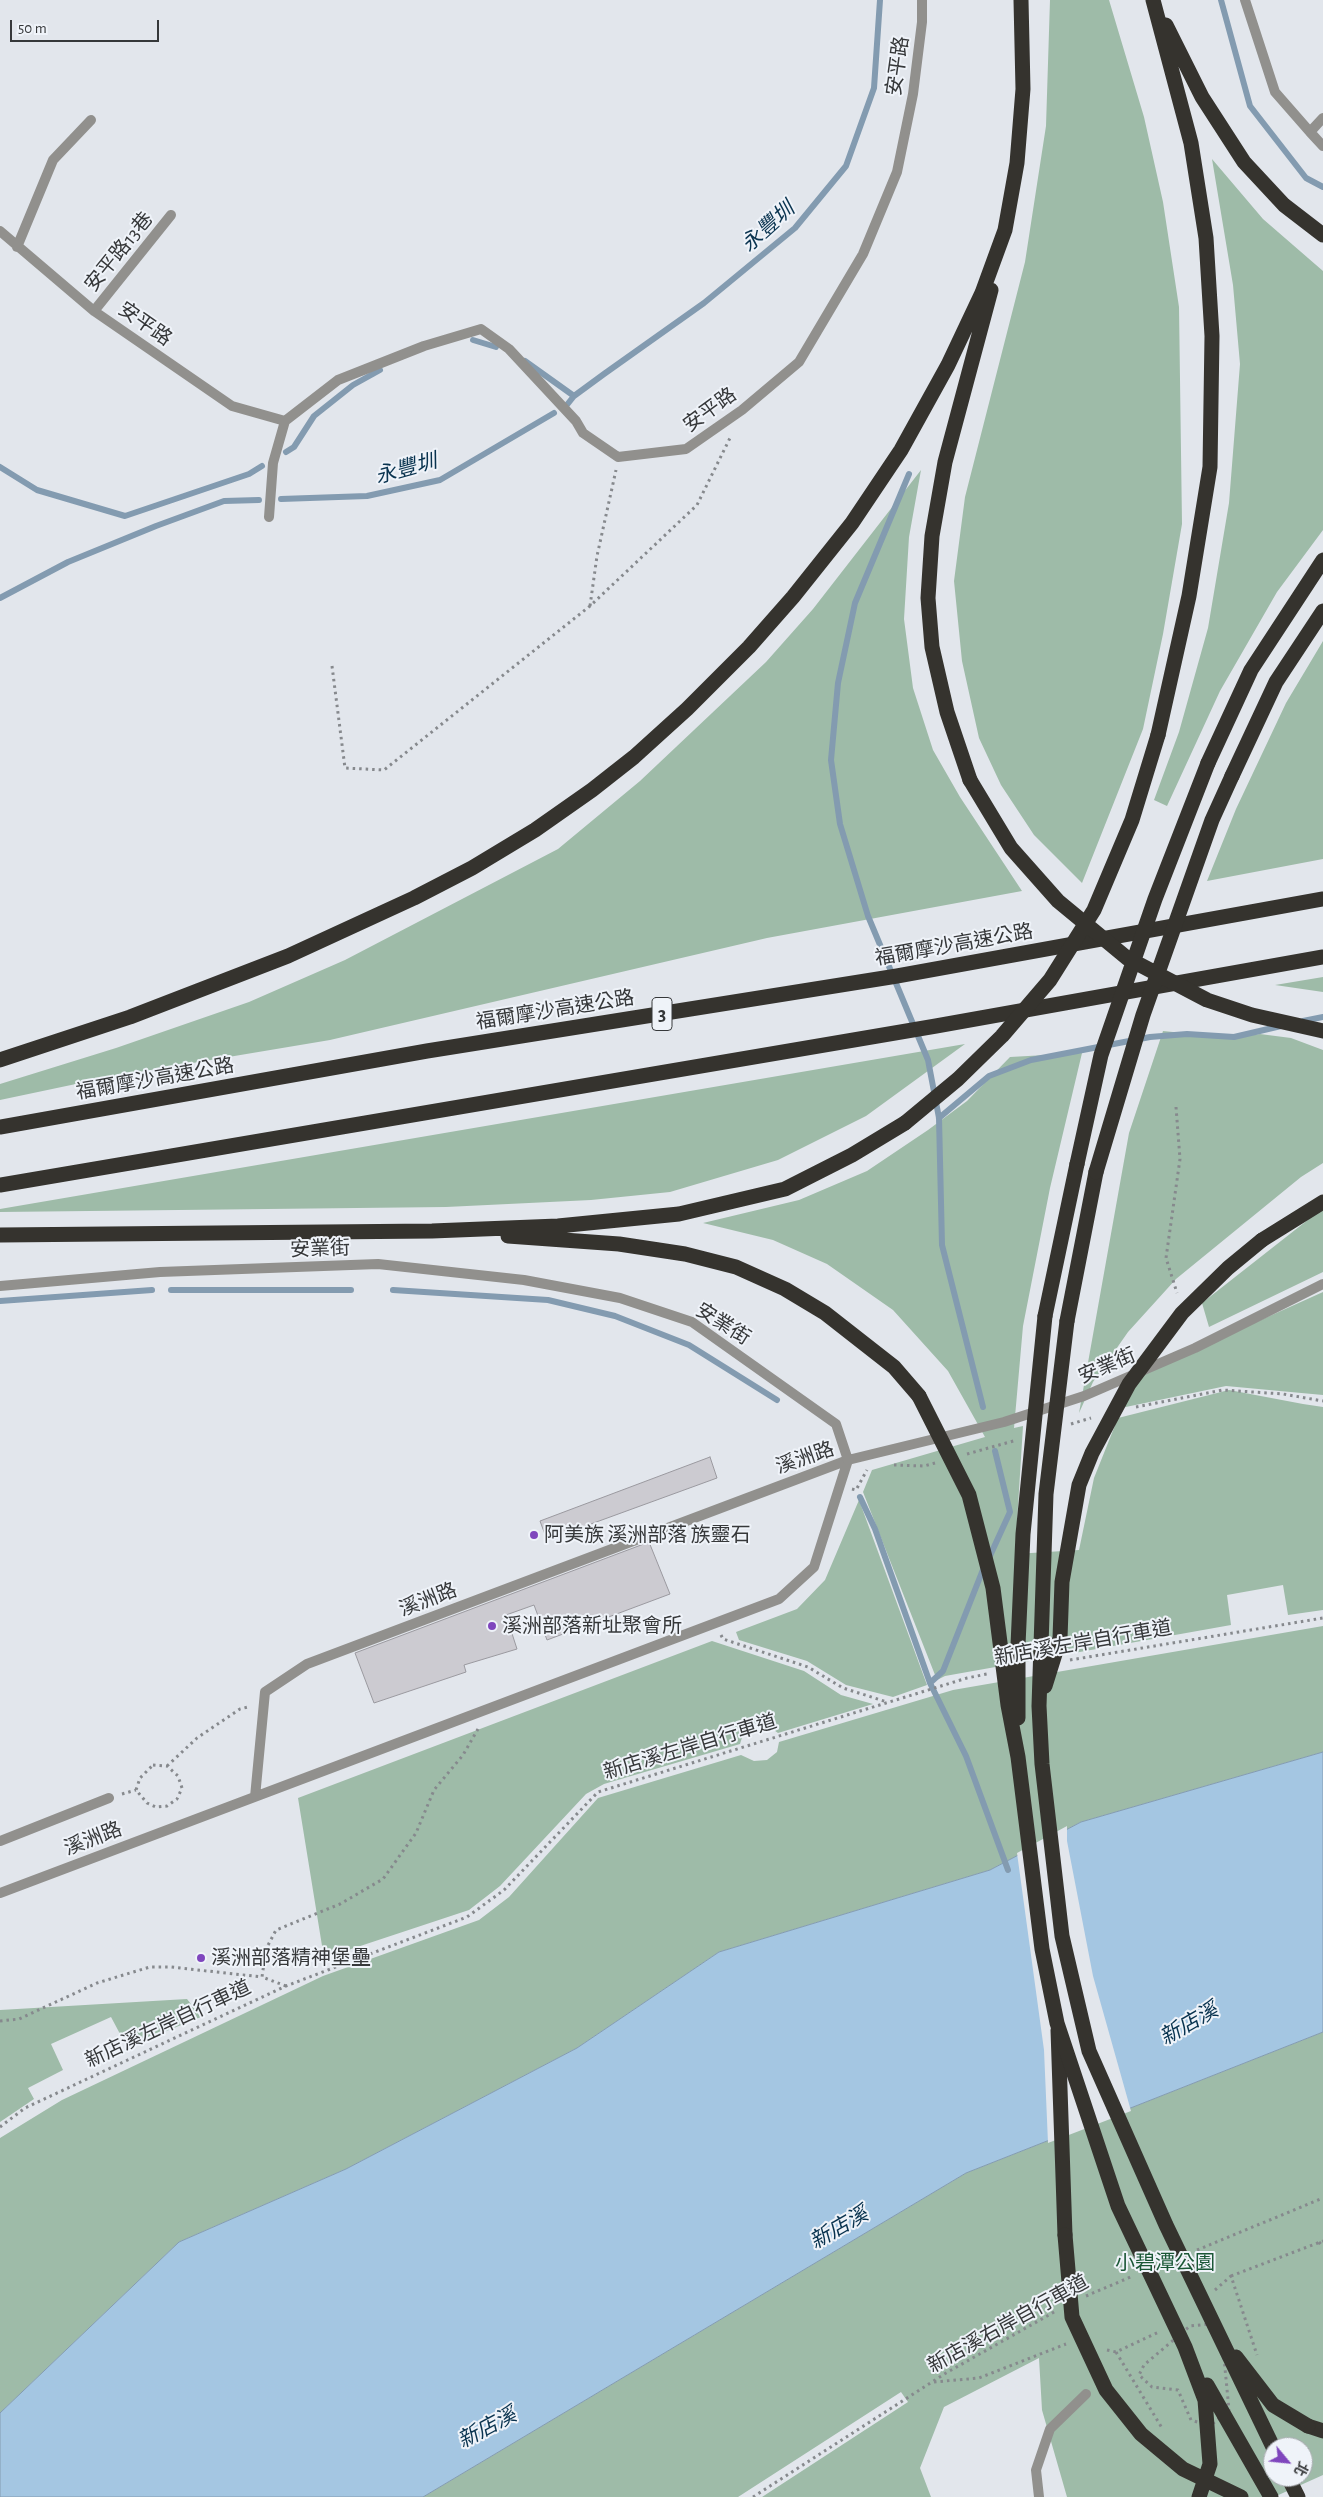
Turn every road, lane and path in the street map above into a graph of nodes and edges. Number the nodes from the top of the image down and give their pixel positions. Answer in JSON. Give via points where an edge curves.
{"nodes":[{"id":1,"x":922,"y":0,"type":"edge"},
{"id":2,"x":1020,"y":0,"type":"edge"},
{"id":3,"x":1154,"y":0,"type":"edge"},
{"id":4,"x":1245,"y":0,"type":"edge"},
{"id":5,"x":1323,"y":118,"type":"edge"},
{"id":6,"x":91,"y":120,"type":"dead end"},
{"id":7,"x":1310,"y":132,"type":"junction"},
{"id":8,"x":1323,"y":146,"type":"edge"},
{"id":9,"x":171,"y":215,"type":"dead end"},
{"id":10,"x":1006,"y":230,"type":"junction"},
{"id":11,"x":0,"y":231,"type":"edge"},
{"id":12,"x":1323,"y":235,"type":"edge"},
{"id":13,"x":17,"y":247,"type":"junction"},
{"id":14,"x":94,"y":310,"type":"junction"},
{"id":15,"x":742,"y":410,"type":"junction"},
{"id":16,"x":285,"y":421,"type":"junction"},
{"id":17,"x":618,"y":457,"type":"junction"},
{"id":18,"x":270,"y":517,"type":"dead end"},
{"id":19,"x":1323,"y":560,"type":"edge"},
{"id":20,"x":590,"y":606,"type":"junction"},
{"id":21,"x":1323,"y":611,"type":"edge"},
{"id":22,"x":332,"y":666,"type":"dead end"},
{"id":23,"x":1323,"y":899,"type":"edge"},
{"id":24,"x":1323,"y":957,"type":"edge"},
{"id":25,"x":1323,"y":1031,"type":"edge"},
{"id":26,"x":0,"y":1060,"type":"edge"},
{"id":27,"x":1176,"y":1107,"type":"dead end"},
{"id":28,"x":0,"y":1127,"type":"edge"},
{"id":29,"x":0,"y":1185,"type":"edge"},
{"id":30,"x":1323,"y":1202,"type":"edge"},
{"id":31,"x":432,"y":1231,"type":"junction"},
{"id":32,"x":0,"y":1235,"type":"edge"},
{"id":33,"x":1323,"y":1284,"type":"edge"},
{"id":34,"x":0,"y":1286,"type":"edge"},
{"id":35,"x":1177,"y":1294,"type":"dead end"},
{"id":36,"x":848,"y":1460,"type":"junction"},
{"id":37,"x":1323,"y":1618,"type":"edge"},
{"id":38,"x":717,"y":1622,"type":"junction"},
{"id":39,"x":1063,"y":1662,"type":"dead end"},
{"id":40,"x":996,"y":1673,"type":"dead end"},
{"id":41,"x":887,"y":1702,"type":"junction"},
{"id":42,"x":264,"y":1705,"type":"junction"},
{"id":43,"x":1039,"y":1706,"type":"junction"},
{"id":44,"x":489,"y":1708,"type":"junction"},
{"id":45,"x":1018,"y":1757,"type":"junction"},
{"id":46,"x":167,"y":1766,"type":"junction"},
{"id":47,"x":255,"y":1797,"type":"junction"},
{"id":48,"x":110,"y":1798,"type":"dead end"},
{"id":49,"x":0,"y":1841,"type":"edge"},
{"id":50,"x":0,"y":1893,"type":"edge"},
{"id":51,"x":262,"y":1977,"type":"junction"},
{"id":52,"x":286,"y":1986,"type":"junction"},
{"id":53,"x":0,"y":2021,"type":"edge"},
{"id":54,"x":1057,"y":2023,"type":"junction"},
{"id":55,"x":0,"y":2126,"type":"edge"},
{"id":56,"x":1323,"y":2198,"type":"edge"},
{"id":57,"x":1321,"y":2241,"type":"edge"},
{"id":58,"x":1323,"y":2247,"type":"edge"},
{"id":59,"x":1193,"y":2251,"type":"dead end"},
{"id":60,"x":1140,"y":2273,"type":"dead end"},
{"id":61,"x":1231,"y":2276,"type":"dead end"},
{"id":62,"x":1079,"y":2299,"type":"dead end"},
{"id":63,"x":1062,"y":2307,"type":"dead end"},
{"id":64,"x":1216,"y":2332,"type":"junction"},
{"id":65,"x":1072,"y":2345,"type":"dead end"},
{"id":66,"x":1185,"y":2347,"type":"junction"},
{"id":67,"x":1098,"y":2349,"type":"dead end"},
{"id":68,"x":1139,"y":2375,"type":"dead end"},
{"id":69,"x":1133,"y":2379,"type":"junction"},
{"id":70,"x":933,"y":2382,"type":"junction"},
{"id":71,"x":1086,"y":2394,"type":"dead end"},
{"id":72,"x":1323,"y":2431,"type":"edge"},
{"id":73,"x":1167,"y":2436,"type":"dead end"},
{"id":74,"x":1268,"y":2437,"type":"edge"},
{"id":75,"x":753,"y":2497,"type":"edge"},
{"id":76,"x":1039,"y":2497,"type":"edge"},
{"id":77,"x":1198,"y":2497,"type":"edge"},
{"id":78,"x":1241,"y":2497,"type":"edge"},
{"id":79,"x":1271,"y":2497,"type":"edge"}],
"edges":[{"from":1,"to":15,"type":"street","name":"安平路","via":[[913,94],[897,172],[863,254],[799,362]]},
{"from":2,"to":10,"type":"highway","via":[[1023,89],[1017,163]]},
{"from":3,"to":12,"type":"highway","via":[[1202,97],[1244,162],[1284,205]]},
{"from":3,"to":31,"type":"highway","bridge":true,"via":[[1192,142],[1206,238],[1212,336],[1210,467],[1189,596],[1158,734],[1132,820],[1094,910],[1050,980],[1002,1036],[958,1079],[905,1123],[785,1189],[679,1214],[558,1226]]},
{"from":4,"to":7,"type":"street","via":[[1275,92]]},
{"from":5,"to":7,"type":"street"},
{"from":6,"to":13,"type":"street","via":[[53,160]]},
{"from":7,"to":8,"type":"street"},
{"from":9,"to":14,"type":"street","name":"安平路13巷"},
{"from":10,"to":25,"type":"highway","bridge":true,"via":[[945,462],[932,536],[929,589],[932,647],[946,712],[970,780],[1011,848],[1058,900],[1127,958],[1207,1000],[1252,1015]]},
{"from":10,"to":26,"type":"highway","via":[[982,293],[948,365],[901,450],[852,522],[793,597],[748,647],[634,757],[535,830],[414,898],[269,963],[130,1018]]},
{"from":11,"to":13,"type":"street","name":"安平路"},
{"from":13,"to":14,"type":"street","name":"安平路"},
{"from":14,"to":16,"type":"street","name":"安平路","via":[[232,406]]},
{"from":15,"to":17,"type":"street","name":"安平路","via":[[686,449]]},
{"from":15,"to":20,"type":"path","via":[[697,505]]},
{"from":16,"to":17,"type":"street","via":[[338,380],[424,346],[482,329],[509,349],[576,421],[583,433]]},
{"from":16,"to":18,"type":"street","via":[[273,463]]},
{"from":17,"to":20,"type":"path"},
{"from":19,"to":45,"type":"highway","bridge":true,"via":[[1250,670],[1208,763],[1155,898],[1101,1055],[1045,1316],[1023,1534],[1018,1645]]},
{"from":20,"to":22,"type":"path","via":[[384,770],[345,768]]},
{"from":21,"to":43,"type":"highway","bridge":true,"via":[[1276,682],[1212,820],[1143,1015],[1096,1172],[1067,1320],[1046,1494]]},
{"from":23,"to":28,"type":"highway","name":"福爾摩沙高速公路","number":"3","via":[[897,976],[427,1051]]},
{"from":24,"to":29,"type":"highway","via":[[926,1028]]},
{"from":27,"to":35,"type":"path","via":[[1180,1159],[1166,1258]]},
{"from":30,"to":43,"type":"highway","bridge":true,"via":[[1262,1240],[1228,1268],[1182,1313],[1130,1384],[1092,1452],[1079,1485],[1062,1582],[1060,1638]]},
{"from":31,"to":32,"type":"highway"},
{"from":31,"to":45,"type":"highway","bridge":true,"via":[[620,1244],[685,1254],[736,1267],[785,1289],[826,1313],[894,1367],[919,1396],[969,1495],[993,1588]]},
{"from":33,"to":36,"type":"street","name":"安業街","via":[[1195,1348],[1084,1396],[1004,1422]]},
{"from":34,"to":36,"type":"street","name":"安業街","via":[[160,1272],[378,1264],[524,1280],[620,1298],[692,1322],[820,1412],[836,1424]]},
{"from":36,"to":38,"type":"street","name":"溪洲路","via":[[814,1567],[779,1599]]},
{"from":36,"to":42,"type":"street","name":"溪洲路","via":[[307,1664],[265,1692]]},
{"from":37,"to":39,"type":"path","name":"新店溪左岸自行車道"},
{"from":38,"to":41,"type":"path","via":[[723,1639],[808,1666],[843,1688]]},
{"from":38,"to":44,"type":"street","name":"溪洲路"},
{"from":40,"to":41,"type":"path","name":"新店溪左岸自行車道","via":[[967,1678]]},
{"from":41,"to":52,"type":"path","name":"新店溪左岸自行車道","via":[[598,1792],[504,1890],[467,1918]]},
{"from":42,"to":46,"type":"path","via":[[240,1708],[197,1738]]},
{"from":42,"to":47,"type":"street","name":"溪洲路"},
{"from":43,"to":64,"type":"highway","bridge":true,"via":[[1042,1764],[1062,1936],[1090,2051]]},
{"from":44,"to":47,"type":"street","name":"溪洲路"},
{"from":44,"to":51,"type":"path","via":[[463,1755],[434,1790],[416,1833],[383,1880],[340,1904],[276,1930],[266,1948]]},
{"from":45,"to":54,"type":"highway","bridge":true,"via":[[1042,1949]]},
{"from":46,"to":46,"type":"path","via":[[178,1776],[182,1788],[177,1799],[166,1806],[156,1807],[136,1790],[140,1778],[153,1765]]},
{"from":47,"to":50,"type":"street","name":"溪洲路"},
{"from":48,"to":49,"type":"street"},
{"from":51,"to":52,"type":"path"},
{"from":51,"to":53,"type":"path","via":[[150,1967],[97,1983],[19,2019]]},
{"from":52,"to":55,"type":"path","name":"新店溪左岸自行車道","via":[[25,2108]]},
{"from":54,"to":66,"type":"highway","bridge":true,"via":[[1118,2206]]},
{"from":54,"to":78,"type":"highway","bridge":true,"via":[[1065,2235],[1072,2317],[1106,2390],[1141,2434],[1183,2469]]},
{"from":56,"to":59,"type":"path"},
{"from":57,"to":58,"type":"path"},
{"from":57,"to":61,"type":"path"},
{"from":60,"to":62,"type":"path","name":"新店溪右岸自行車道"},
{"from":63,"to":70,"type":"path","name":"新店溪右岸自行車道"},
{"from":64,"to":72,"type":"highway","bridge":true,"via":[[1273,2404],[1308,2426]]},
{"from":64,"to":74,"type":"highway","bridge":true},
{"from":65,"to":70,"type":"path","via":[[1063,2344],[979,2378]]},
{"from":66,"to":77,"type":"highway","bridge":true,"via":[[1206,2400],[1210,2437],[1210,2464]]},
{"from":66,"to":79,"type":"highway","bridge":true},
{"from":67,"to":69,"type":"path","via":[[1116,2352]]},
{"from":68,"to":69,"type":"path"},
{"from":69,"to":73,"type":"path"},
{"from":70,"to":75,"type":"path","name":"新店溪右岸自行車道"},
{"from":71,"to":76,"type":"street","via":[[1050,2428],[1036,2470]]}]}
